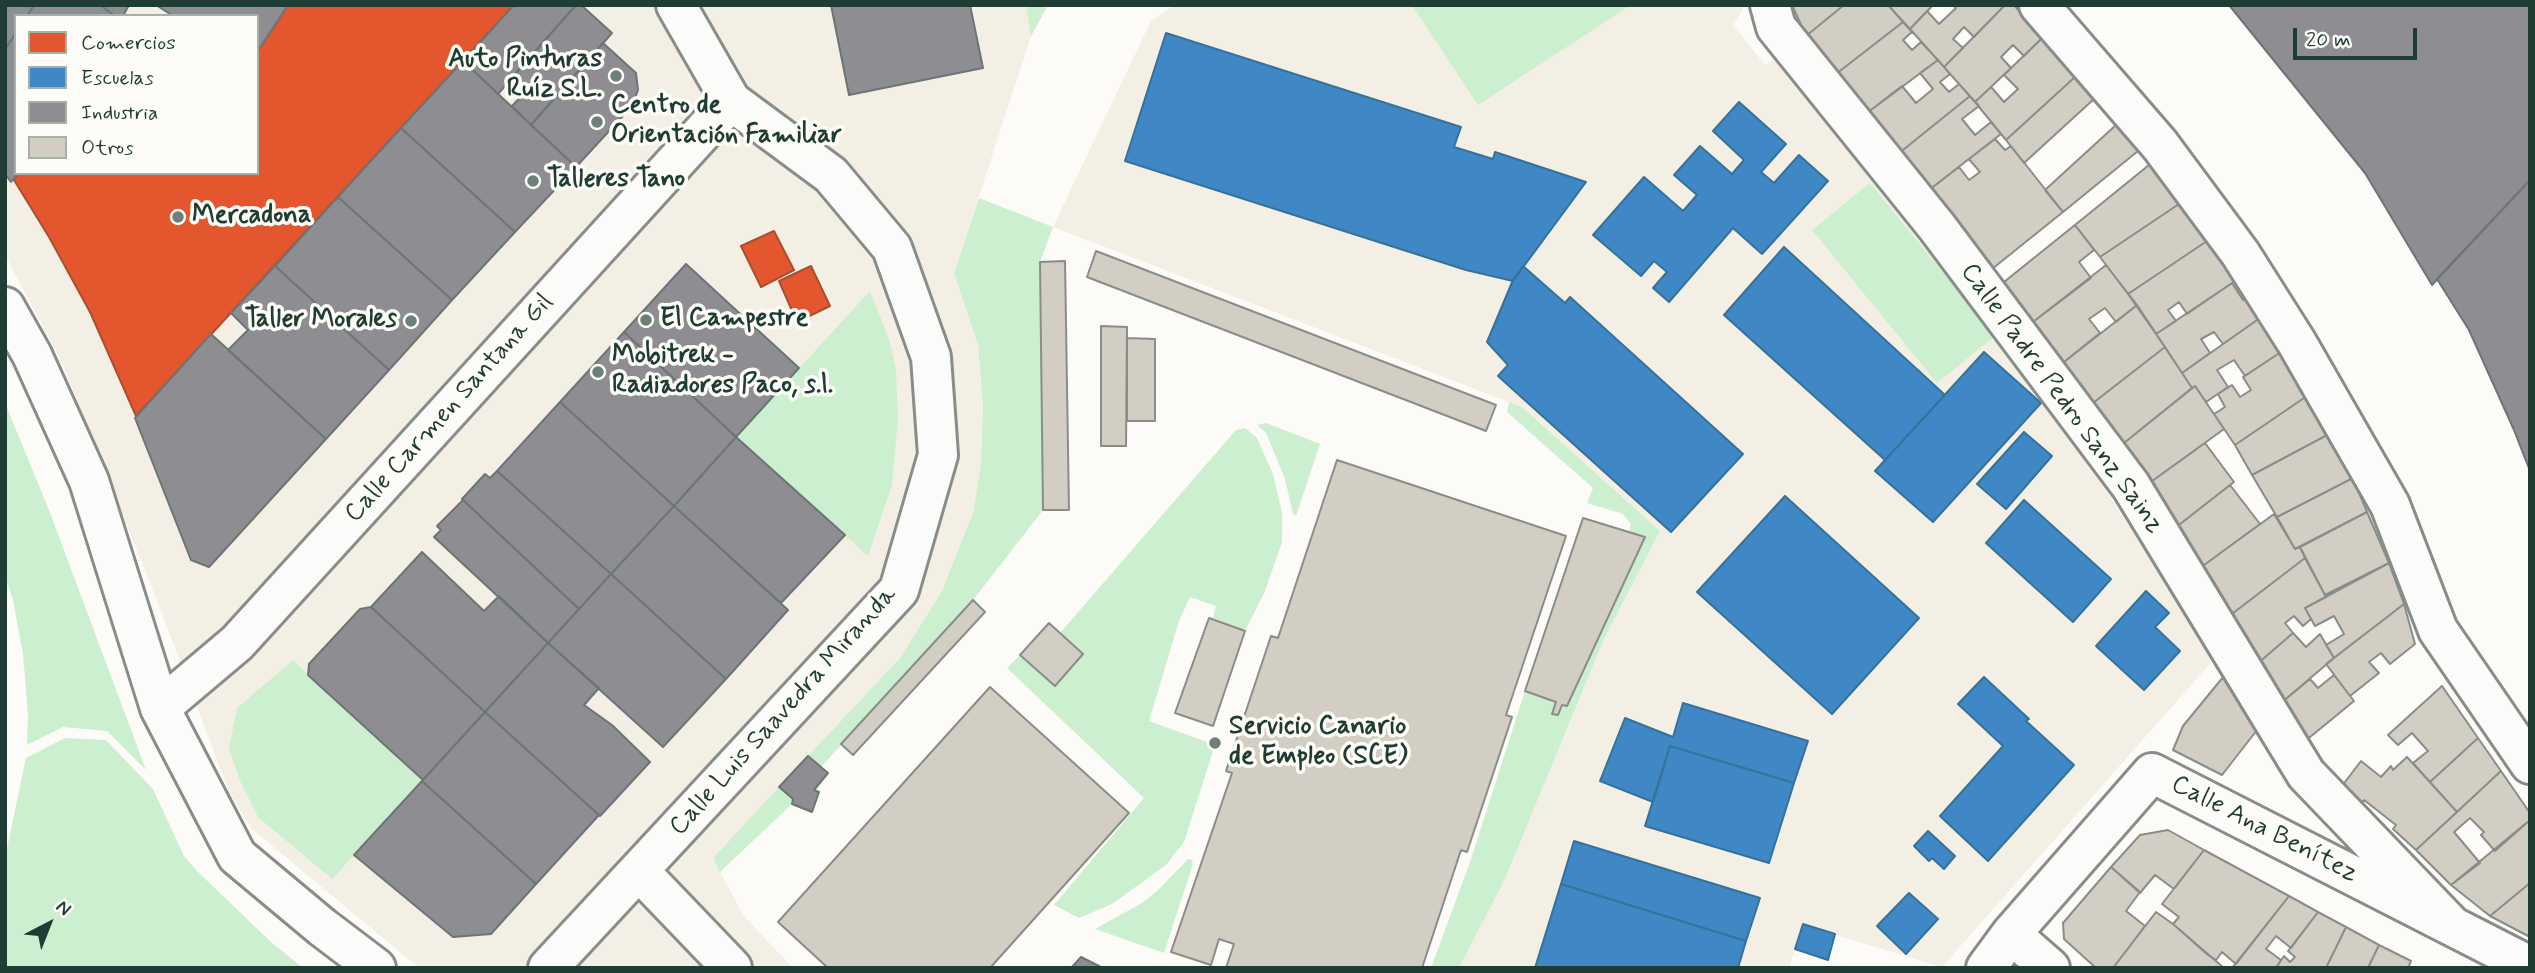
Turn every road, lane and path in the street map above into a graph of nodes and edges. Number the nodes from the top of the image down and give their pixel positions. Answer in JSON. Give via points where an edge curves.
{"nodes":[{"id":1,"x":676,"y":5,"type":"edge"},
{"id":2,"x":1770,"y":5,"type":"edge"},
{"id":3,"x":2039,"y":5,"type":"edge"},
{"id":4,"x":731,"y":101,"type":"junction"},
{"id":5,"x":5,"y":307,"type":"edge"},
{"id":6,"x":160,"y":708,"type":"junction"},
{"id":7,"x":2530,"y":764,"type":"edge"},
{"id":8,"x":639,"y":872,"type":"junction"},
{"id":9,"x":2452,"y":926,"type":"junction"},
{"id":10,"x":2011,"y":934,"type":"junction"},
{"id":11,"x":2530,"y":966,"type":"edge"},
{"id":12,"x":376,"y":968,"type":"edge"},
{"id":13,"x":548,"y":968,"type":"edge"},
{"id":14,"x":732,"y":968,"type":"edge"},
{"id":15,"x":1986,"y":968,"type":"edge"},
{"id":16,"x":2050,"y":968,"type":"edge"}],
"edges":[{"from":1,"to":4,"type":"street","name":"Calle Luis Saavedra Miranda"},
{"from":2,"to":9,"type":"street","name":"Calle Padre Pedro Sanz Sainz","via":[[1776,27],[1937,227],[2131,486],[2306,774]]},
{"from":3,"to":7,"type":"street","via":[[2160,145],[2240,253],[2390,505],[2438,630]]},
{"from":4,"to":6,"type":"street","name":"Calle Carmen Santana Gil","via":[[237,643]]},
{"from":4,"to":8,"type":"street","name":"Calle Luis Saavedra Miranda","via":[[831,175],[892,247],[931,357],[938,455],[900,590]]},
{"from":5,"to":6,"type":"street","via":[[89,481]]},
{"from":6,"to":12,"type":"street","via":[[237,856]]},
{"from":8,"to":13,"type":"street","name":"Calle Luis Saavedra Miranda"},
{"from":8,"to":14,"type":"street"},
{"from":9,"to":10,"type":"street","name":"Calle Ana Benítez","via":[[2152,772]]},
{"from":9,"to":11,"type":"street","name":"Calle Ana Benítez"},
{"from":10,"to":15,"type":"street","name":"Calle Ana Benítez"},
{"from":10,"to":16,"type":"street"}]}
